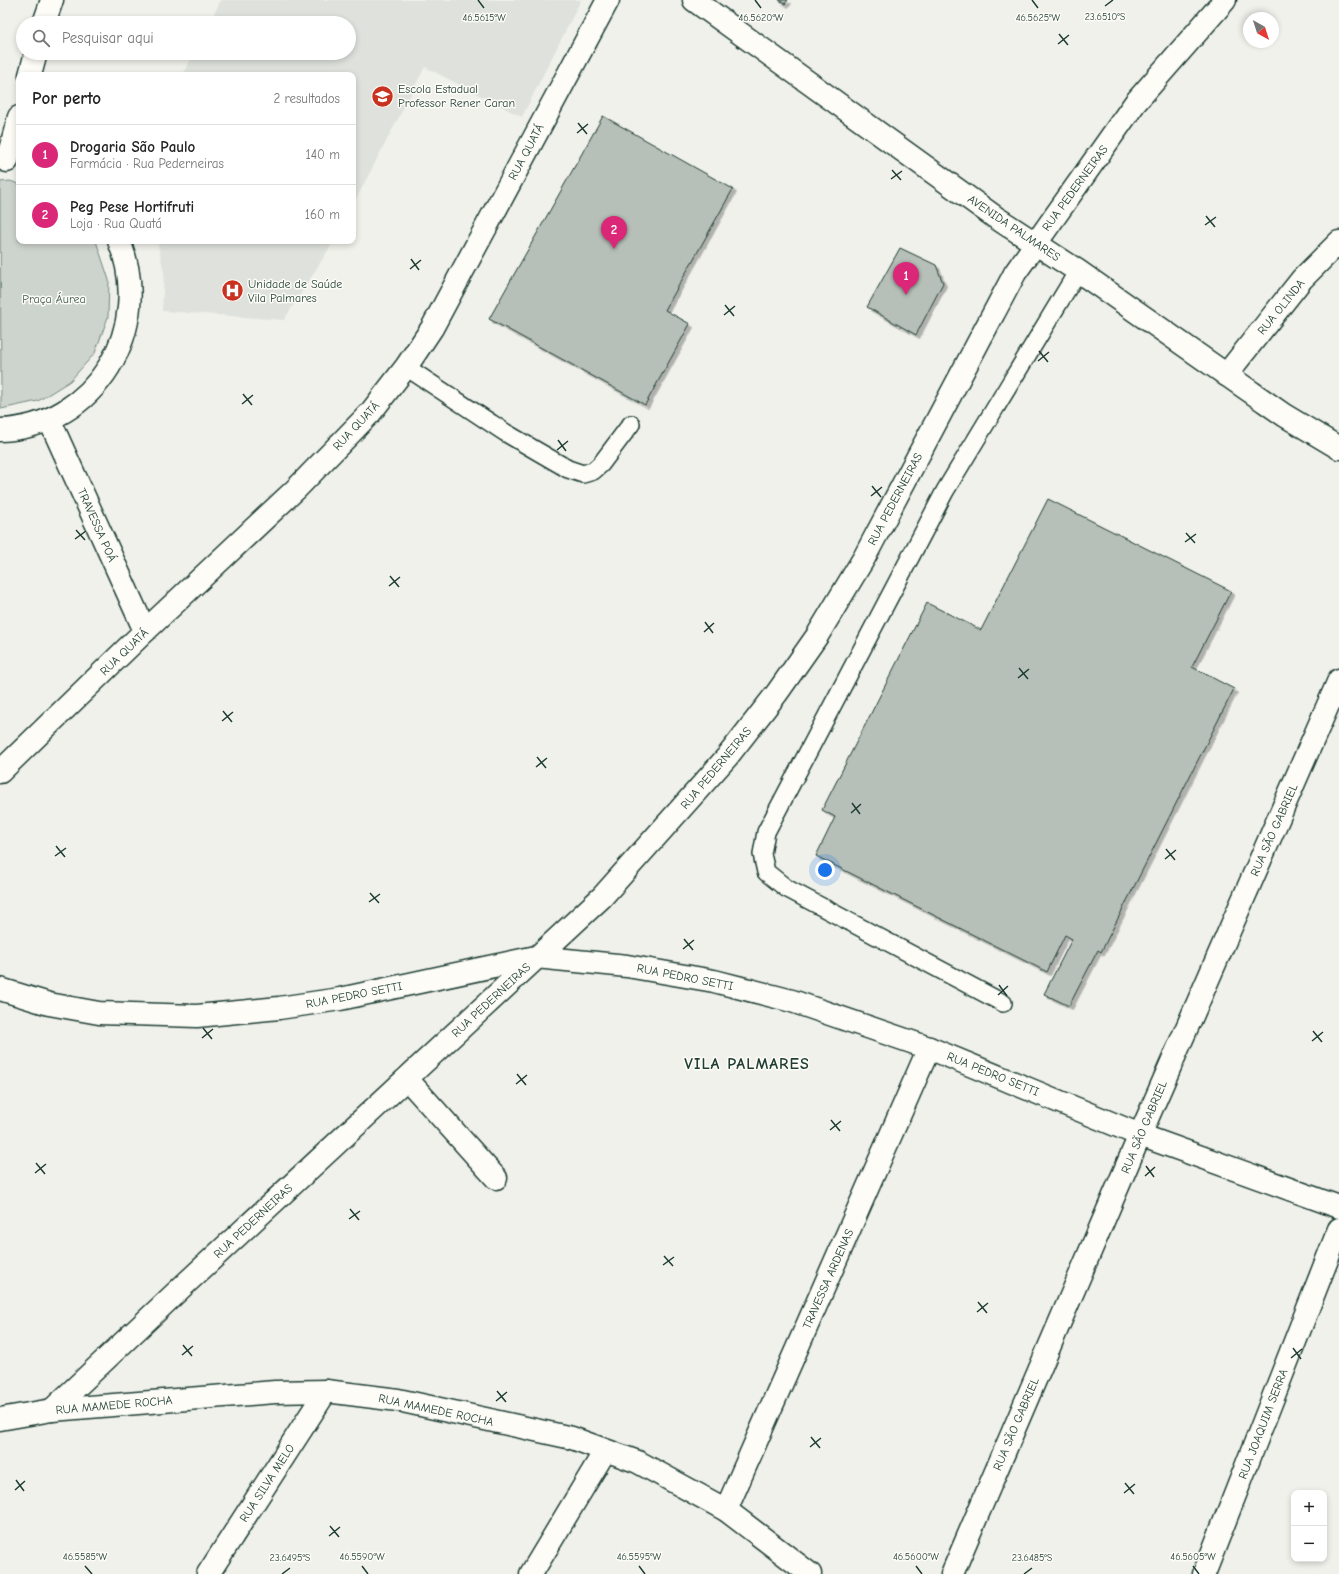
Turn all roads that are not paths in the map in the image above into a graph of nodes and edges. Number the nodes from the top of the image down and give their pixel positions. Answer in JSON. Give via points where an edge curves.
{"nodes":[{"id":1,"x":52,"y":0,"type":"edge"},
{"id":2,"x":608,"y":0,"type":"edge"},
{"id":3,"x":694,"y":0,"type":"edge"},
{"id":4,"x":1224,"y":0,"type":"edge"},
{"id":5,"x":46,"y":16,"type":"edge"},
{"id":6,"x":34,"y":60,"type":"edge"},
{"id":7,"x":31,"y":72,"type":"edge"},
{"id":8,"x":16,"y":130,"type":"edge"},
{"id":9,"x":9,"y":162,"type":"edge"},
{"id":10,"x":1339,"y":242,"type":"edge"},
{"id":11,"x":1035,"y":243,"type":"junction"},
{"id":12,"x":120,"y":244,"type":"edge"},
{"id":13,"x":1078,"y":271,"type":"junction"},
{"id":14,"x":406,"y":367,"type":"junction"},
{"id":15,"x":1226,"y":375,"type":"junction"},
{"id":16,"x":49,"y":419,"type":"junction"},
{"id":17,"x":631,"y":424,"type":"dead end"},
{"id":18,"x":0,"y":430,"type":"edge"},
{"id":19,"x":1339,"y":448,"type":"edge"},
{"id":20,"x":145,"y":631,"type":"junction"},
{"id":21,"x":1339,"y":680,"type":"edge"},
{"id":22,"x":0,"y":772,"type":"edge"},
{"id":23,"x":536,"y":957,"type":"junction"},
{"id":24,"x":0,"y":989,"type":"edge"},
{"id":25,"x":1002,"y":1003,"type":"dead end"},
{"id":26,"x":929,"y":1048,"type":"junction"},
{"id":27,"x":407,"y":1079,"type":"junction"},
{"id":28,"x":1140,"y":1135,"type":"junction"},
{"id":29,"x":496,"y":1178,"type":"dead end"},
{"id":30,"x":1339,"y":1207,"type":"edge"},
{"id":31,"x":1339,"y":1229,"type":"edge"},
{"id":32,"x":326,"y":1391,"type":"junction"},
{"id":33,"x":52,"y":1410,"type":"junction"},
{"id":34,"x":0,"y":1419,"type":"edge"},
{"id":35,"x":605,"y":1451,"type":"junction"},
{"id":36,"x":726,"y":1510,"type":"junction"},
{"id":37,"x":208,"y":1574,"type":"edge"},
{"id":38,"x":531,"y":1574,"type":"edge"},
{"id":39,"x":810,"y":1574,"type":"edge"},
{"id":40,"x":952,"y":1574,"type":"edge"},
{"id":41,"x":1204,"y":1574,"type":"edge"}],
"edges":[{"from":1,"to":5,"type":"street"},
{"from":2,"to":14,"type":"street","name":"RUA QUATÁ","via":[[432,328]]},
{"from":3,"to":11,"type":"street","name":"AVENIDA PALMARES","via":[[995,217]]},
{"from":4,"to":11,"type":"street","name":"RUA PEDERNEIRAS","via":[[1135,103]]},
{"from":6,"to":7,"type":"street"},
{"from":8,"to":9,"type":"street"},
{"from":10,"to":15,"type":"street","name":"RUA OLINDA","via":[[1302,279]]},
{"from":11,"to":13,"type":"street","name":"AVENIDA PALMARES"},
{"from":11,"to":23,"type":"street","name":"RUA PEDERNEIRAS","via":[[1015,273],[864,558],[817,636],[727,757],[602,897]]},
{"from":12,"to":16,"type":"street","via":[[131,289],[128,321],[118,352],[100,380],[77,402]]},
{"from":13,"to":15,"type":"street","name":"AVENIDA PALMARES"},
{"from":13,"to":25,"type":"lane","via":[[945,491],[766,832],[762,854],[766,872],[786,888]]},
{"from":14,"to":17,"type":"lane","via":[[506,433],[568,469],[583,474],[593,471],[602,464]]},
{"from":14,"to":20,"type":"street","name":"RUA QUATÁ","via":[[371,412],[296,488]]},
{"from":15,"to":19,"type":"street","name":"AVENIDA PALMARES","via":[[1284,415]]},
{"from":16,"to":18,"type":"street","via":[[29,426]]},
{"from":16,"to":20,"type":"street","name":"TRAVESSA POÁ"},
{"from":20,"to":22,"type":"street","name":"RUA QUATÁ"},
{"from":21,"to":28,"type":"street","name":"RUA SÃO GABRIEL"},
{"from":23,"to":24,"type":"street","name":"RUA PEDRO SETTI","via":[[340,998],[280,1008],[196,1016],[99,1013],[49,1004]]},
{"from":23,"to":26,"type":"street","name":"RUA PEDRO SETTI","via":[[627,966],[714,980],[792,1001]]},
{"from":23,"to":27,"type":"street","name":"RUA PEDERNEIRAS"},
{"from":26,"to":28,"type":"street","name":"RUA PEDRO SETTI"},
{"from":26,"to":36,"type":"street","name":"TRAVESSA ARDENAS"},
{"from":27,"to":29,"type":"street"},
{"from":27,"to":33,"type":"street","name":"RUA PEDERNEIRAS"},
{"from":28,"to":30,"type":"street","name":"RUA PEDRO SETTI"},
{"from":28,"to":40,"type":"street","name":"RUA SÃO GABRIEL"},
{"from":31,"to":41,"type":"street","name":"RUA JOAQUIM SERRA"},
{"from":32,"to":33,"type":"street","name":"RUA MAMEDE ROCHA","via":[[275,1392]]},
{"from":32,"to":35,"type":"street","name":"RUA MAMEDE ROCHA","via":[[398,1400],[572,1438]]},
{"from":32,"to":37,"type":"street","name":"RUA SILVA MELO"},
{"from":33,"to":34,"type":"street","name":"RUA MAMEDE ROCHA"},
{"from":35,"to":36,"type":"street","name":"RUA MAMEDE ROCHA","via":[[638,1462]]},
{"from":35,"to":38,"type":"street"},
{"from":36,"to":39,"type":"street","name":"RUA MAMEDE ROCHA"}]}
